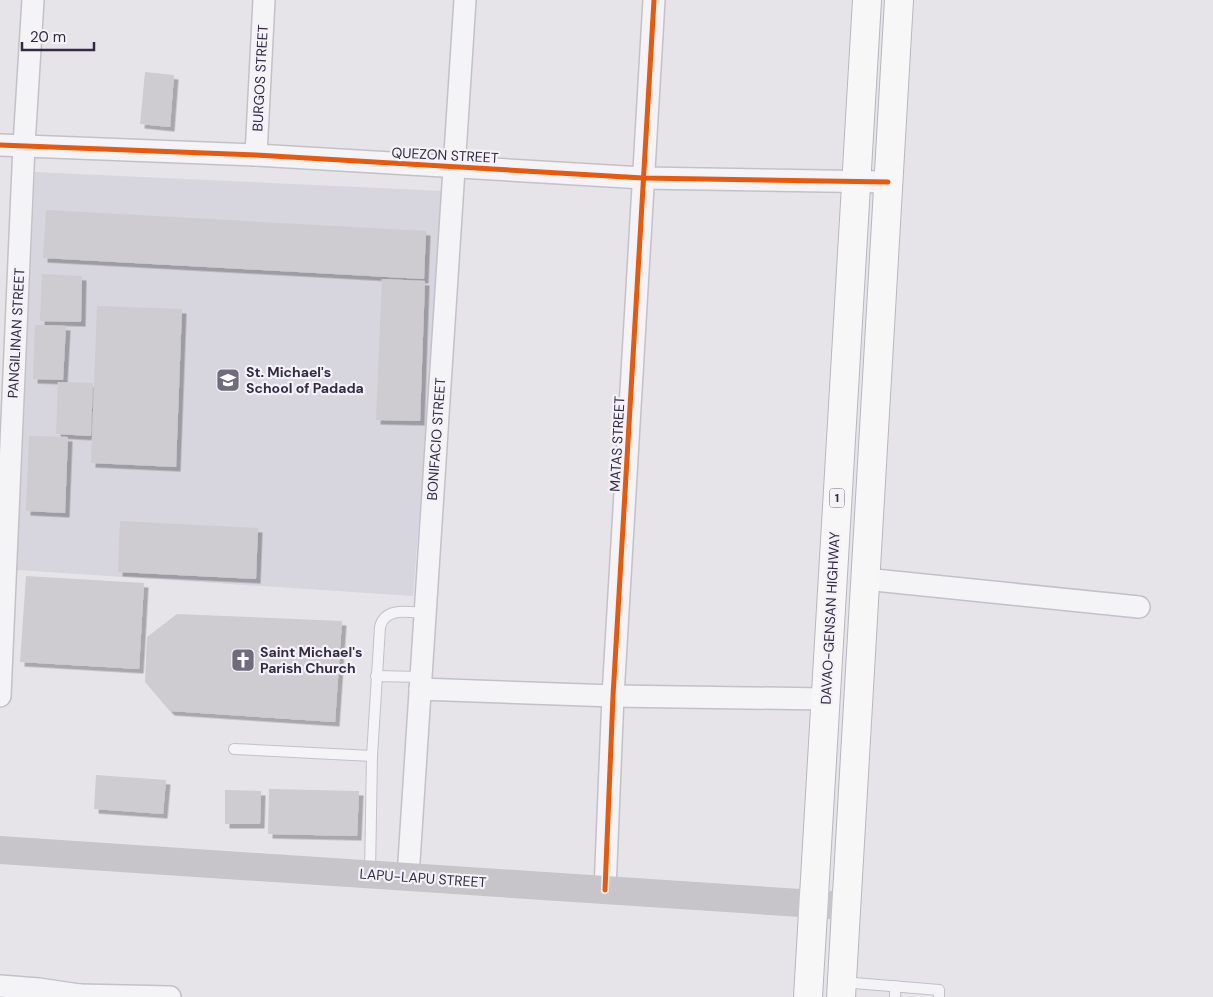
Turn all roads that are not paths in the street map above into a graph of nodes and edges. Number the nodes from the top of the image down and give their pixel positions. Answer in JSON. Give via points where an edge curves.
{"nodes":[{"id":1,"x":33,"y":0,"type":"edge"},
{"id":2,"x":264,"y":0,"type":"edge"},
{"id":3,"x":465,"y":0,"type":"edge"},
{"id":4,"x":654,"y":0,"type":"edge"},
{"id":5,"x":867,"y":0,"type":"edge"},
{"id":6,"x":899,"y":0,"type":"edge"},
{"id":7,"x":0,"y":145,"type":"edge"},
{"id":8,"x":24,"y":145,"type":"junction"},
{"id":9,"x":256,"y":155,"type":"junction"},
{"id":10,"x":456,"y":167,"type":"junction"},
{"id":11,"x":644,"y":178,"type":"junction"},
{"id":12,"x":856,"y":181,"type":"junction"},
{"id":13,"x":888,"y":182,"type":"junction"},
{"id":14,"x":865,"y":579,"type":"junction"},
{"id":15,"x":1139,"y":607,"type":"dead end"},
{"id":16,"x":424,"y":614,"type":"junction"},
{"id":17,"x":376,"y":676,"type":"junction"},
{"id":18,"x":420,"y":683,"type":"junction"},
{"id":19,"x":0,"y":696,"type":"edge"},
{"id":20,"x":613,"y":696,"type":"junction"},
{"id":21,"x":825,"y":699,"type":"junction"},
{"id":22,"x":234,"y":749,"type":"dead end"},
{"id":23,"x":372,"y":756,"type":"junction"},
{"id":24,"x":0,"y":850,"type":"edge"},
{"id":25,"x":370,"y":874,"type":"junction"},
{"id":26,"x":408,"y":877,"type":"junction"},
{"id":27,"x":605,"y":890,"type":"junction"},
{"id":28,"x":814,"y":904,"type":"junction"},
{"id":29,"x":846,"y":906,"type":"junction"},
{"id":30,"x":0,"y":986,"type":"edge"},
{"id":31,"x":895,"y":986,"type":"junction"},
{"id":32,"x":841,"y":989,"type":"edge"},
{"id":33,"x":79,"y":996,"type":"edge"},
{"id":34,"x":170,"y":997,"type":"edge"},
{"id":35,"x":808,"y":997,"type":"edge"},
{"id":36,"x":895,"y":997,"type":"edge"},
{"id":37,"x":939,"y":997,"type":"edge"}],
"edges":[{"from":1,"to":8,"type":"street","name":"PANGILINAN STREET"},
{"from":2,"to":9,"type":"street","name":"BURGOS STREET"},
{"from":3,"to":10,"type":"street","name":"BONIFACIO STREET"},
{"from":4,"to":11,"type":"street","name":"MATAS STREET"},
{"from":5,"to":12,"type":"highway","name":"DAVAO-GENSAN HIGHWAY","number":"1"},
{"from":6,"to":13,"type":"highway"},
{"from":7,"to":8,"type":"street","name":"QUEZON STREET"},
{"from":8,"to":9,"type":"street","name":"QUEZON STREET"},
{"from":8,"to":19,"type":"street","name":"PANGILINAN STREET"},
{"from":9,"to":10,"type":"street","name":"QUEZON STREET"},
{"from":10,"to":11,"type":"street","name":"QUEZON STREET"},
{"from":10,"to":16,"type":"street","name":"BONIFACIO STREET"},
{"from":11,"to":12,"type":"street","name":"QUEZON STREET"},
{"from":11,"to":20,"type":"street","name":"MATAS STREET"},
{"from":12,"to":13,"type":"street","name":"QUEZON STREET"},
{"from":12,"to":21,"type":"highway","name":"DAVAO-GENSAN HIGHWAY","number":"1"},
{"from":13,"to":14,"type":"highway"},
{"from":14,"to":15,"type":"street"},
{"from":14,"to":29,"type":"highway"},
{"from":16,"to":17,"type":"lane","via":[[396,613],[381,621]]},
{"from":16,"to":18,"type":"street","name":"BONIFACIO STREET"},
{"from":17,"to":18,"type":"lane"},
{"from":17,"to":23,"type":"lane"},
{"from":18,"to":20,"type":"street"},
{"from":18,"to":26,"type":"street","name":"BONIFACIO STREET"},
{"from":20,"to":21,"type":"street"},
{"from":20,"to":27,"type":"street","name":"MATAS STREET"},
{"from":21,"to":28,"type":"highway","name":"DAVAO-GENSAN HIGHWAY","number":"1"},
{"from":22,"to":23,"type":"lane"},
{"from":23,"to":25,"type":"lane"},
{"from":24,"to":25,"type":"street","name":"LAPU-LAPU STREET"},
{"from":25,"to":26,"type":"street","name":"LAPU-LAPU STREET"},
{"from":26,"to":27,"type":"street","name":"LAPU-LAPU STREET"},
{"from":27,"to":28,"type":"street","name":"LAPU-LAPU STREET"},
{"from":28,"to":29,"type":"street","name":"LAPU-LAPU STREET"},
{"from":28,"to":35,"type":"highway","name":"DAVAO-GENSAN HIGHWAY","number":"1"},
{"from":29,"to":32,"type":"highway"},
{"from":30,"to":33,"type":"street","via":[[39,988]]},
{"from":31,"to":32,"type":"lane"},
{"from":31,"to":36,"type":"lane"},
{"from":31,"to":37,"type":"lane","via":[[939,990]]},
{"from":33,"to":34,"type":"street"}]}
